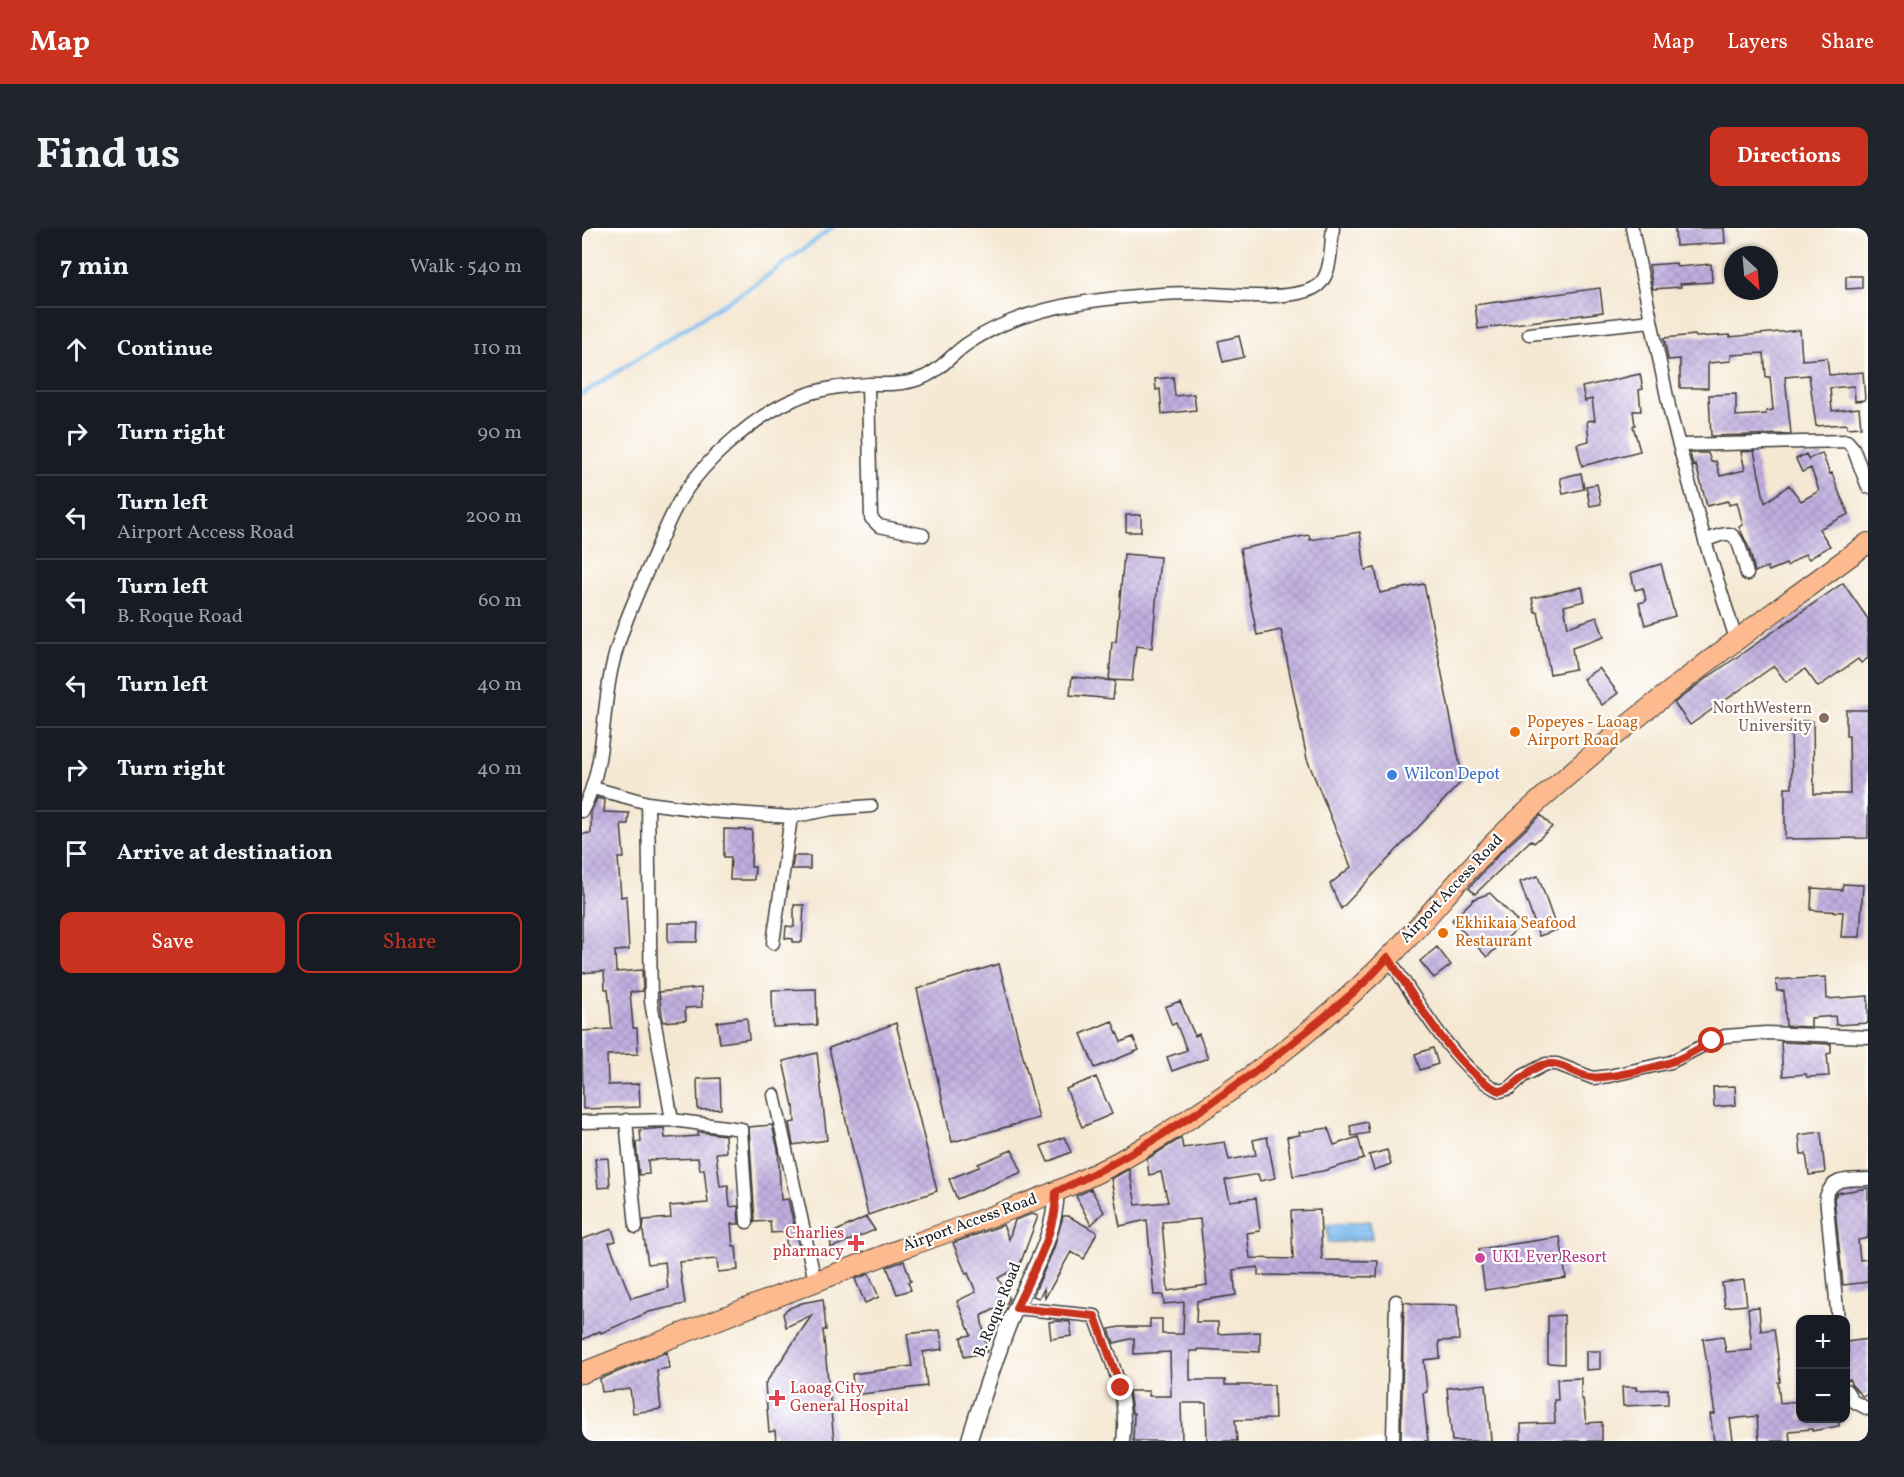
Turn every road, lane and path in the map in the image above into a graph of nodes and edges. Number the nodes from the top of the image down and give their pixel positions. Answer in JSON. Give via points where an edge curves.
{"nodes":[{"id":1,"x":1333,"y":228,"type":"edge"},
{"id":2,"x":1632,"y":228,"type":"edge"},
{"id":3,"x":1651,"y":321,"type":"junction"},
{"id":4,"x":1529,"y":334,"type":"dead end"},
{"id":5,"x":868,"y":385,"type":"junction"},
{"id":6,"x":1679,"y":446,"type":"junction"},
{"id":7,"x":1868,"y":487,"type":"edge"},
{"id":8,"x":923,"y":535,"type":"dead end"},
{"id":9,"x":1705,"y":541,"type":"junction"},
{"id":10,"x":1868,"y":543,"type":"edge"},
{"id":11,"x":1747,"y":574,"type":"dead end"},
{"id":12,"x":1736,"y":639,"type":"junction"},
{"id":13,"x":593,"y":788,"type":"junction"},
{"id":14,"x":648,"y":803,"type":"junction"},
{"id":15,"x":872,"y":806,"type":"dead end"},
{"id":16,"x":582,"y":811,"type":"edge"},
{"id":17,"x":790,"y":817,"type":"junction"},
{"id":18,"x":773,"y":943,"type":"dead end"},
{"id":19,"x":1388,"y":957,"type":"junction"},
{"id":20,"x":1868,"y":1037,"type":"edge"},
{"id":21,"x":774,"y":1095,"type":"dead end"},
{"id":22,"x":626,"y":1120,"type":"junction"},
{"id":23,"x":672,"y":1120,"type":"junction"},
{"id":24,"x":582,"y":1122,"type":"edge"},
{"id":25,"x":1868,"y":1179,"type":"edge"},
{"id":26,"x":1056,"y":1192,"type":"junction"},
{"id":27,"x":747,"y":1221,"type":"dead end"},
{"id":28,"x":636,"y":1227,"type":"dead end"},
{"id":29,"x":815,"y":1281,"type":"junction"},
{"id":30,"x":1396,"y":1301,"type":"dead end"},
{"id":31,"x":1016,"y":1308,"type":"junction"},
{"id":32,"x":1838,"y":1315,"type":"edge"},
{"id":33,"x":582,"y":1373,"type":"edge"},
{"id":34,"x":1850,"y":1397,"type":"edge"},
{"id":35,"x":1868,"y":1409,"type":"edge"},
{"id":36,"x":969,"y":1441,"type":"edge"},
{"id":37,"x":1123,"y":1441,"type":"edge"},
{"id":38,"x":1393,"y":1441,"type":"edge"}],
"edges":[{"from":1,"to":5,"type":"street","via":[[1326,276],[1314,288],[1259,296],[1152,294],[1031,314],[967,344],[921,379]]},
{"from":2,"to":3,"type":"street"},
{"from":3,"to":4,"type":"street"},
{"from":3,"to":6,"type":"street"},
{"from":5,"to":8,"type":"street","via":[[871,518],[879,526]]},
{"from":5,"to":13,"type":"street","via":[[834,387],[796,398],[763,416],[730,442],[676,506],[623,628],[612,668]]},
{"from":6,"to":7,"type":"street","via":[[1847,441]]},
{"from":6,"to":9,"type":"street"},
{"from":9,"to":11,"type":"street","via":[[1721,535],[1733,536]]},
{"from":9,"to":12,"type":"street"},
{"from":10,"to":12,"type":"main road","name":"Airport Access Road"},
{"from":12,"to":19,"type":"main road","name":"Airport Access Road","via":[[1554,786],[1503,834]]},
{"from":13,"to":14,"type":"street"},
{"from":13,"to":16,"type":"street"},
{"from":14,"to":17,"type":"street"},
{"from":14,"to":23,"type":"street","via":[[651,1002]]},
{"from":15,"to":17,"type":"street"},
{"from":17,"to":18,"type":"street"},
{"from":19,"to":20,"type":"street","via":[[1469,1069],[1500,1091],[1546,1064],[1557,1064],[1593,1078],[1609,1076],[1671,1062],[1725,1036],[1766,1033]]},
{"from":19,"to":26,"type":"main road","name":"Airport Access Road","via":[[1325,1016],[1220,1098],[1137,1152]]},
{"from":21,"to":29,"type":"street"},
{"from":22,"to":23,"type":"street"},
{"from":22,"to":24,"type":"street"},
{"from":22,"to":28,"type":"street"},
{"from":23,"to":27,"type":"street","via":[[741,1129]]},
{"from":25,"to":32,"type":"street","via":[[1838,1181],[1828,1189],[1826,1197]]},
{"from":26,"to":29,"type":"main road","name":"Airport Access Road"},
{"from":26,"to":31,"type":"street","name":"B. Roque Road","via":[[1048,1237]]},
{"from":29,"to":33,"type":"main road","name":"Airport Access Road"},
{"from":30,"to":38,"type":"street"},
{"from":31,"to":36,"type":"street","name":"B. Roque Road"},
{"from":31,"to":37,"type":"street","via":[[1095,1316],[1121,1388],[1125,1409]]},
{"from":34,"to":35,"type":"street"}]}
